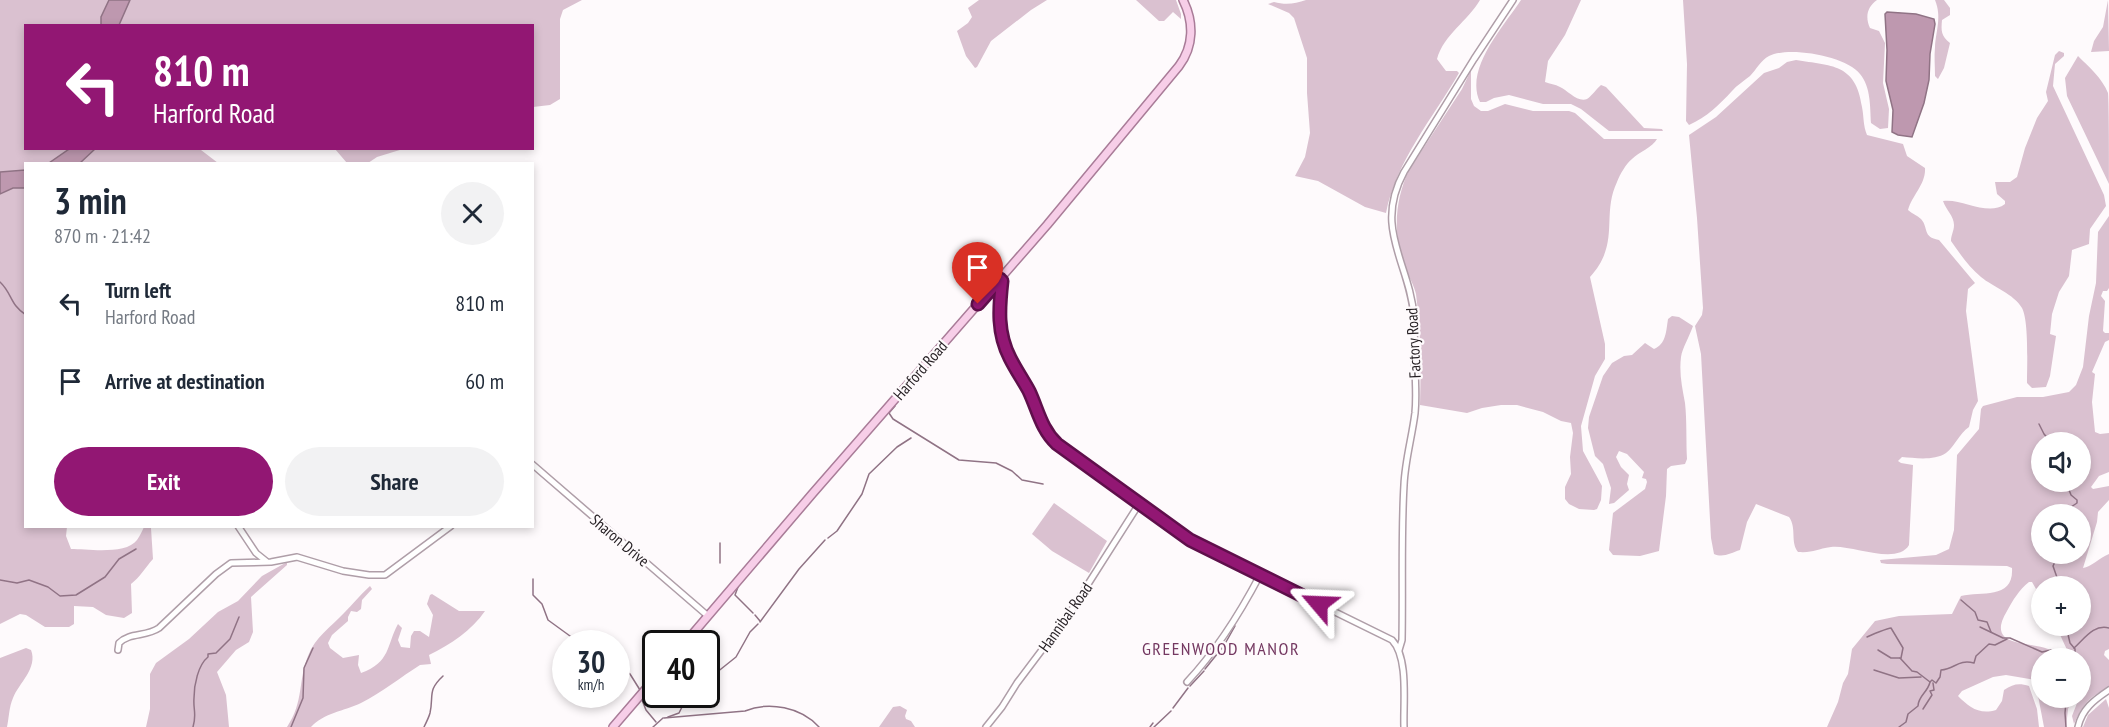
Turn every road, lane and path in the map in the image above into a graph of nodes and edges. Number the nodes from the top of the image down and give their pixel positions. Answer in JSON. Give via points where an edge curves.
{"nodes":[{"id":1,"x":1183,"y":0,"type":"edge"},
{"id":2,"x":1513,"y":0,"type":"edge"},
{"id":3,"x":1000,"y":279,"type":"junction"},
{"id":4,"x":534,"y":465,"type":"edge"},
{"id":5,"x":1139,"y":504,"type":"junction"},
{"id":6,"x":239,"y":528,"type":"edge"},
{"id":7,"x":448,"y":528,"type":"edge"},
{"id":8,"x":268,"y":562,"type":"junction"},
{"id":9,"x":1260,"y":575,"type":"junction"},
{"id":10,"x":708,"y":616,"type":"junction"},
{"id":11,"x":696,"y":630,"type":"edge"},
{"id":12,"x":118,"y":650,"type":"dead end"},
{"id":13,"x":1399,"y":650,"type":"junction"},
{"id":14,"x":1187,"y":682,"type":"dead end"},
{"id":15,"x":2109,"y":690,"type":"edge"},
{"id":16,"x":642,"y":693,"type":"edge"},
{"id":17,"x":613,"y":727,"type":"edge"},
{"id":18,"x":986,"y":727,"type":"edge"},
{"id":19,"x":1404,"y":727,"type":"edge"},
{"id":20,"x":2078,"y":727,"type":"edge"}],
"edges":[{"from":1,"to":3,"type":"main road","name":"Harford Road","via":[[1191,36],[1184,59]]},
{"from":2,"to":13,"type":"street","name":"Factory Road","via":[[1404,172],[1393,204],[1393,237],[1414,316],[1416,393],[1404,484]]},
{"from":3,"to":5,"type":"street","via":[[1003,340],[1045,429],[1061,447]]},
{"from":3,"to":10,"type":"main road","name":"Harford Road"},
{"from":4,"to":10,"type":"street","name":"Sharon Drive"},
{"from":5,"to":9,"type":"street","via":[[1195,543]]},
{"from":5,"to":18,"type":"street","name":"Hannibal Road","via":[[1069,614]]},
{"from":6,"to":8,"type":"street"},
{"from":7,"to":8,"type":"street","via":[[385,575],[343,571],[297,557]]},
{"from":8,"to":12,"type":"street","via":[[231,563],[159,628],[126,637]]},
{"from":9,"to":13,"type":"street","via":[[1384,635]]},
{"from":9,"to":14,"type":"street","via":[[1232,627]]},
{"from":10,"to":11,"type":"main road","name":"Harford Road"},
{"from":13,"to":19,"type":"street","name":"Factory Road"},
{"from":15,"to":20,"type":"street","via":[[2086,708]]},
{"from":16,"to":17,"type":"main road"}]}
